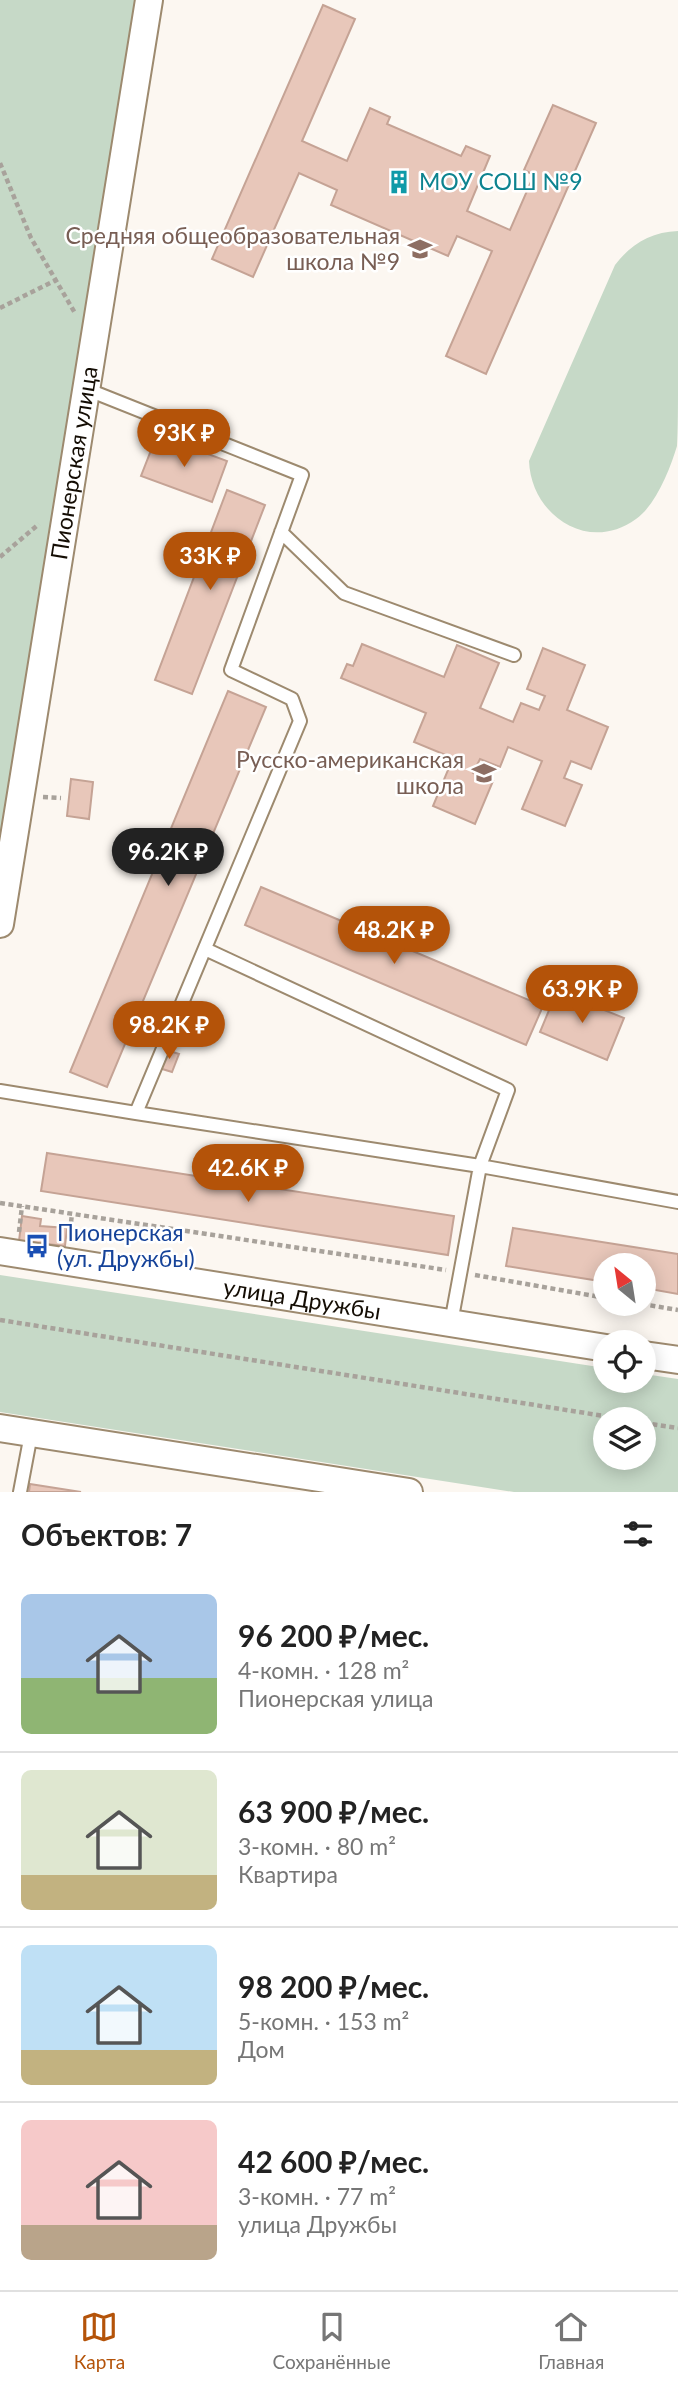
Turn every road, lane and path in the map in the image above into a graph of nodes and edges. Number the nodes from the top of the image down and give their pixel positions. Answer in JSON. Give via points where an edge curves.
{"nodes":[{"id":1,"x":149,"y":0,"type":"edge"},
{"id":2,"x":0,"y":163,"type":"edge"},
{"id":3,"x":54,"y":281,"type":"junction"},
{"id":4,"x":0,"y":309,"type":"edge"},
{"id":5,"x":93,"y":340,"type":"junction"},
{"id":6,"x":86,"y":389,"type":"junction"},
{"id":7,"x":68,"y":499,"type":"junction"},
{"id":8,"x":281,"y":532,"type":"junction"},
{"id":9,"x":0,"y":557,"type":"edge"},
{"id":10,"x":514,"y":655,"type":"dead end"},
{"id":11,"x":0,"y":924,"type":"edge"},
{"id":12,"x":205,"y":949,"type":"junction"},
{"id":13,"x":0,"y":1091,"type":"edge"},
{"id":14,"x":136,"y":1113,"type":"junction"},
{"id":15,"x":480,"y":1166,"type":"junction"},
{"id":16,"x":678,"y":1202,"type":"edge"},
{"id":17,"x":0,"y":1203,"type":"edge"},
{"id":18,"x":22,"y":1206,"type":"junction"},
{"id":19,"x":72,"y":1214,"type":"junction"},
{"id":20,"x":9,"y":1247,"type":"edge"},
{"id":21,"x":68,"y":1250,"type":"dead end"},
{"id":22,"x":461,"y":1273,"type":"junction"},
{"id":23,"x":593,"y":1295,"type":"edge"},
{"id":24,"x":656,"y":1306,"type":"edge"},
{"id":25,"x":678,"y":1310,"type":"edge"},
{"id":26,"x":0,"y":1320,"type":"edge"},
{"id":27,"x":452,"y":1323,"type":"junction"},
{"id":28,"x":593,"y":1346,"type":"edge"},
{"id":29,"x":656,"y":1357,"type":"edge"},
{"id":30,"x":678,"y":1360,"type":"edge"},
{"id":31,"x":593,"y":1414,"type":"edge"},
{"id":32,"x":656,"y":1425,"type":"edge"},
{"id":33,"x":678,"y":1428,"type":"edge"},
{"id":34,"x":0,"y":1429,"type":"edge"},
{"id":35,"x":31,"y":1434,"type":"junction"},
{"id":36,"x":20,"y":1492,"type":"edge"},
{"id":37,"x":409,"y":1492,"type":"edge"}],
"edges":[{"from":1,"to":5,"type":"street","name":"Пионерская улица"},
{"from":2,"to":3,"type":"path"},
{"from":3,"to":4,"type":"path"},
{"from":3,"to":5,"type":"path"},
{"from":5,"to":6,"type":"street","name":"Пионерская улица"},
{"from":6,"to":7,"type":"street","name":"Пионерская улица"},
{"from":6,"to":8,"type":"lane","via":[[302,475]]},
{"from":7,"to":9,"type":"path"},
{"from":7,"to":11,"type":"street","name":"Пионерская улица"},
{"from":8,"to":10,"type":"lane","via":[[344,593]]},
{"from":8,"to":12,"type":"lane","via":[[231,670],[292,699],[300,722]]},
{"from":12,"to":14,"type":"lane"},
{"from":12,"to":15,"type":"lane","via":[[508,1090]]},
{"from":13,"to":14,"type":"lane"},
{"from":14,"to":15,"type":"lane"},
{"from":15,"to":16,"type":"lane"},
{"from":15,"to":22,"type":"lane"},
{"from":17,"to":18,"type":"path"},
{"from":18,"to":19,"type":"path"},
{"from":18,"to":20,"type":"path"},
{"from":19,"to":21,"type":"path"},
{"from":19,"to":22,"type":"path"},
{"from":20,"to":27,"type":"street","name":"улица Дружбы"},
{"from":22,"to":23,"type":"path"},
{"from":22,"to":27,"type":"lane"},
{"from":24,"to":25,"type":"path"},
{"from":26,"to":31,"type":"path"},
{"from":27,"to":28,"type":"street","name":"улица Дружбы"},
{"from":29,"to":30,"type":"street"},
{"from":32,"to":33,"type":"path"},
{"from":34,"to":35,"type":"street"},
{"from":35,"to":36,"type":"lane"},
{"from":35,"to":37,"type":"street"}]}
